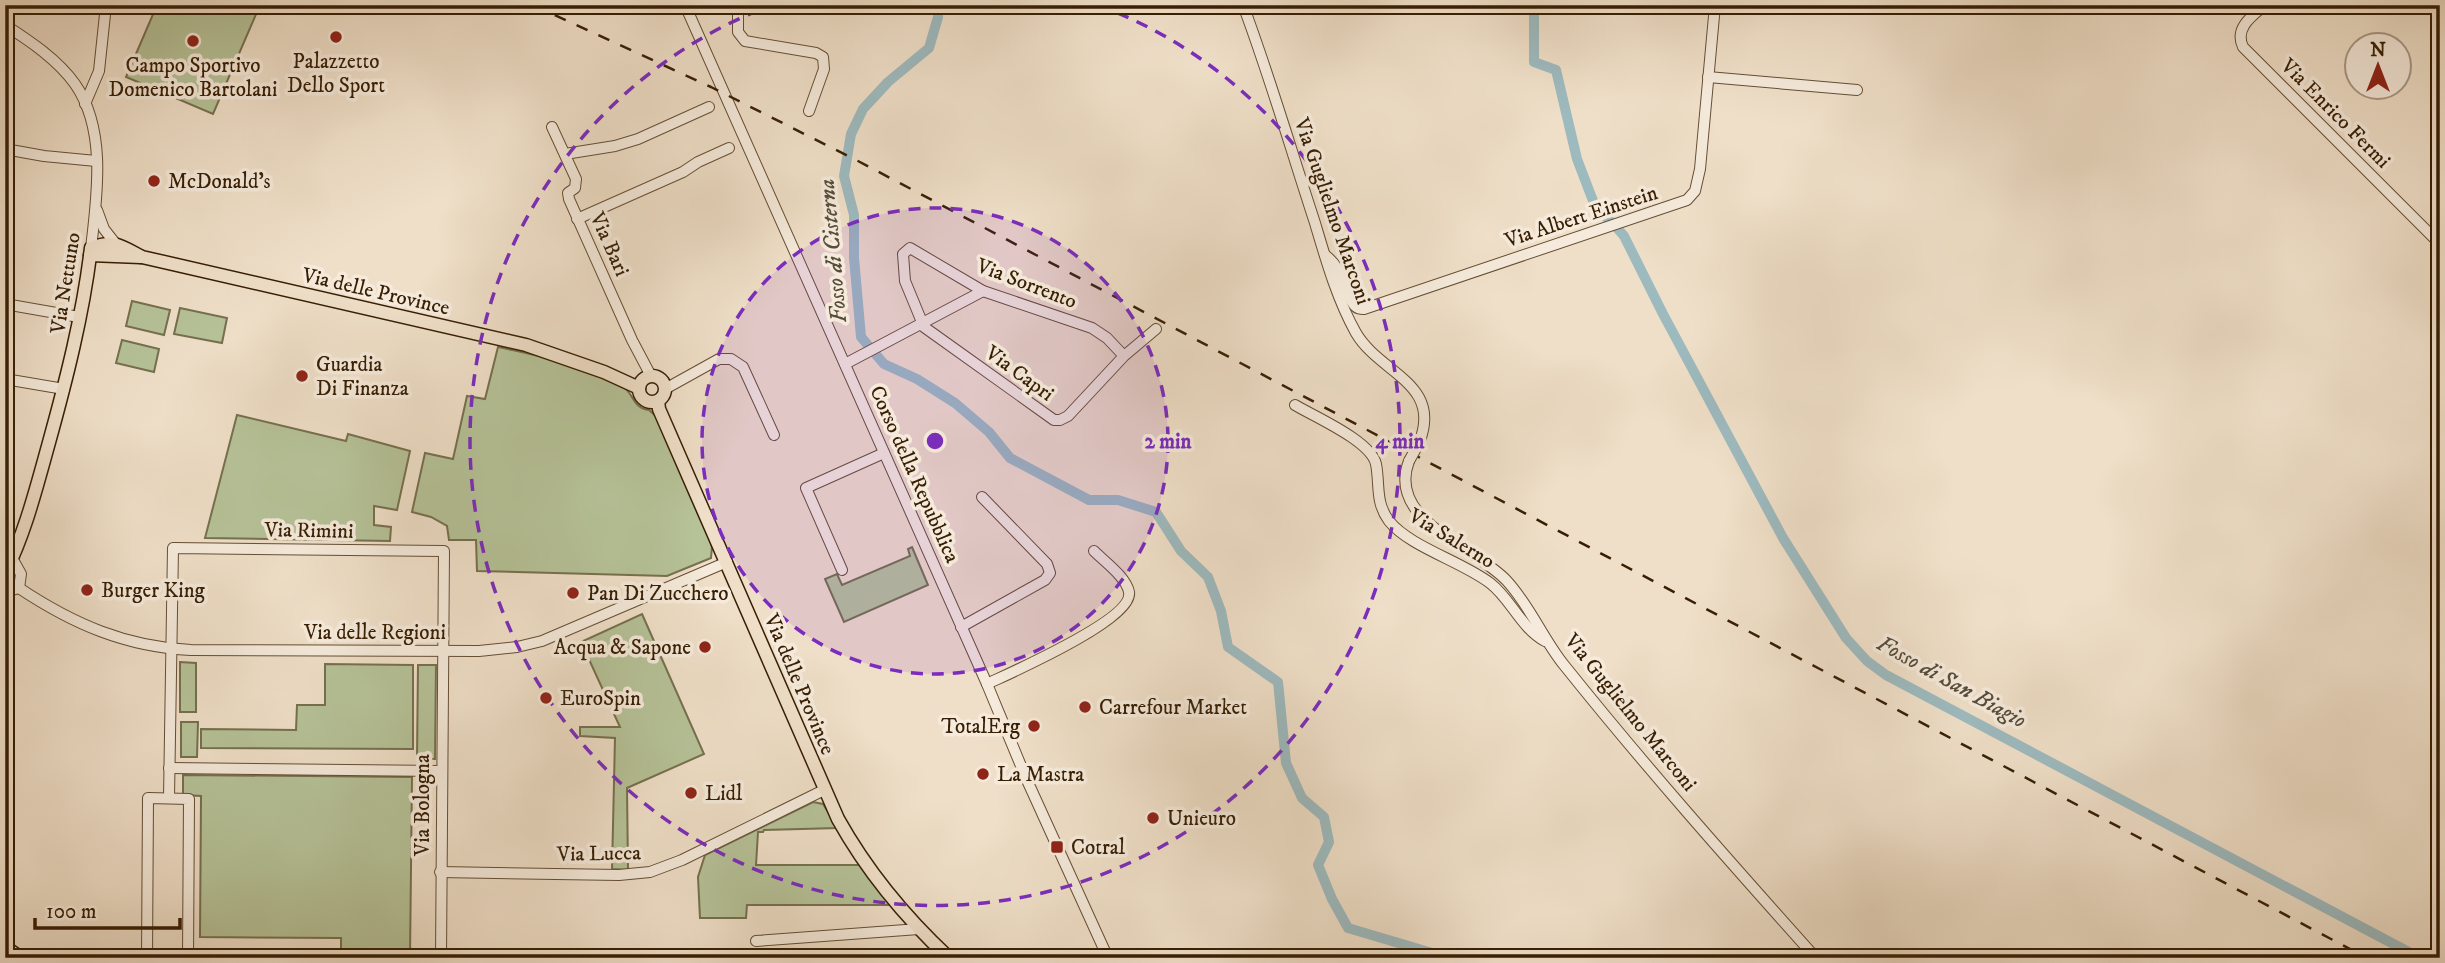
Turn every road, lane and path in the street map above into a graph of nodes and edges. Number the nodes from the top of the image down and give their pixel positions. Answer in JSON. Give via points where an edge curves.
{"nodes":[{"id":1,"x":106,"y":5,"type":"edge"},
{"id":2,"x":777,"y":5,"type":"edge"},
{"id":3,"x":1243,"y":5,"type":"edge"},
{"id":4,"x":1715,"y":5,"type":"edge"},
{"id":5,"x":2265,"y":5,"type":"edge"},
{"id":6,"x":686,"y":6,"type":"edge"},
{"id":7,"x":738,"y":6,"type":"edge"},
{"id":8,"x":5,"y":25,"type":"edge"},
{"id":9,"x":1707,"y":77,"type":"junction"},
{"id":10,"x":1857,"y":90,"type":"dead end"},
{"id":11,"x":85,"y":104,"type":"junction"},
{"id":12,"x":709,"y":107,"type":"dead end"},
{"id":13,"x":809,"y":111,"type":"dead end"},
{"id":14,"x":552,"y":127,"type":"dead end"},
{"id":15,"x":729,"y":148,"type":"dead end"},
{"id":16,"x":5,"y":149,"type":"edge"},
{"id":17,"x":565,"y":154,"type":"junction"},
{"id":18,"x":96,"y":161,"type":"junction"},
{"id":19,"x":96,"y":205,"type":"junction"},
{"id":20,"x":577,"y":219,"type":"junction"},
{"id":21,"x":115,"y":243,"type":"junction"},
{"id":22,"x":2440,"y":244,"type":"edge"},
{"id":23,"x":91,"y":251,"type":"junction"},
{"id":24,"x":1325,"y":255,"type":"junction"},
{"id":25,"x":142,"y":257,"type":"junction"},
{"id":26,"x":983,"y":291,"type":"junction"},
{"id":27,"x":5,"y":303,"type":"edge"},
{"id":28,"x":79,"y":317,"type":"junction"},
{"id":29,"x":922,"y":323,"type":"junction"},
{"id":30,"x":1156,"y":329,"type":"dead end"},
{"id":31,"x":1124,"y":356,"type":"junction"},
{"id":32,"x":845,"y":364,"type":"junction"},
{"id":33,"x":651,"y":376,"type":"junction"},
{"id":34,"x":5,"y":379,"type":"edge"},
{"id":35,"x":639,"y":387,"type":"junction"},
{"id":36,"x":64,"y":389,"type":"junction"},
{"id":37,"x":665,"y":389,"type":"junction"},
{"id":38,"x":658,"y":401,"type":"junction"},
{"id":39,"x":1295,"y":405,"type":"dead end"},
{"id":40,"x":774,"y":435,"type":"dead end"},
{"id":41,"x":884,"y":453,"type":"junction"},
{"id":42,"x":982,"y":497,"type":"dead end"},
{"id":43,"x":1094,"y":551,"type":"dead end"},
{"id":44,"x":12,"y":558,"type":"junction"},
{"id":45,"x":727,"y":562,"type":"junction"},
{"id":46,"x":842,"y":570,"type":"dead end"},
{"id":47,"x":5,"y":573,"type":"edge"},
{"id":48,"x":19,"y":588,"type":"junction"},
{"id":49,"x":5,"y":592,"type":"edge"},
{"id":50,"x":961,"y":627,"type":"junction"},
{"id":51,"x":1548,"y":643,"type":"junction"},
{"id":52,"x":171,"y":649,"type":"junction"},
{"id":53,"x":443,"y":652,"type":"junction"},
{"id":54,"x":987,"y":684,"type":"junction"},
{"id":55,"x":169,"y":768,"type":"junction"},
{"id":56,"x":441,"y":771,"type":"junction"},
{"id":57,"x":824,"y":790,"type":"junction"},
{"id":58,"x":169,"y":798,"type":"junction"},
{"id":59,"x":440,"y":872,"type":"junction"},
{"id":60,"x":919,"y":929,"type":"junction"},
{"id":61,"x":756,"y":941,"type":"dead end"},
{"id":62,"x":5,"y":947,"type":"edge"},
{"id":63,"x":20,"y":958,"type":"edge"},
{"id":64,"x":147,"y":958,"type":"edge"},
{"id":65,"x":188,"y":958,"type":"edge"},
{"id":66,"x":441,"y":958,"type":"edge"},
{"id":67,"x":948,"y":958,"type":"edge"},
{"id":68,"x":1108,"y":958,"type":"edge"},
{"id":69,"x":1816,"y":958,"type":"edge"}],
"edges":[{"from":1,"to":11,"type":"street","via":[[100,71]]},
{"from":2,"to":7,"type":"street"},
{"from":3,"to":24,"type":"street","name":"Via Guglielmo Marconi"},
{"from":4,"to":9,"type":"street","name":"Via Albert Einstein"},
{"from":5,"to":22,"type":"street","name":"Via Enrico Fermi","via":[[2242,28],[2243,47]]},
{"from":6,"to":7,"type":"street"},
{"from":6,"to":32,"type":"street","name":"Corso della Repubblica"},
{"from":7,"to":13,"type":"street","via":[[738,32],[743,40],[823,57],[824,69]]},
{"from":8,"to":11,"type":"street","name":"Via Nettuno","via":[[62,69]]},
{"from":9,"to":10,"type":"street"},
{"from":9,"to":24,"type":"street","name":"Via Albert Einstein","via":[[1699,177],[1693,194],[1682,202],[1364,309],[1355,306],[1340,271]]},
{"from":11,"to":18,"type":"street","name":"Via Nettuno"},
{"from":12,"to":17,"type":"street","via":[[631,142]]},
{"from":14,"to":17,"type":"street","name":"Via Bari"},
{"from":15,"to":20,"type":"street"},
{"from":16,"to":18,"type":"street"},
{"from":17,"to":20,"type":"street","name":"Via Bari","via":[[577,182],[568,195]]},
{"from":18,"to":19,"type":"street","name":"Via Nettuno"},
{"from":19,"to":21,"type":"street","via":[[101,223]]},
{"from":19,"to":23,"type":"street","name":"Via Nettuno"},
{"from":20,"to":33,"type":"street","name":"Via Bari"},
{"from":21,"to":23,"type":"main road"},
{"from":21,"to":25,"type":"main road","name":"Via delle Province"},
{"from":23,"to":25,"type":"main road","name":"Via delle Province"},
{"from":23,"to":28,"type":"main road","name":"Via Nettuno"},
{"from":24,"to":51,"type":"street","name":"Via Guglielmo Marconi","bridge":true,"via":[[1360,338],[1412,386],[1422,402],[1425,422],[1405,474],[1414,508],[1500,574]]},
{"from":25,"to":35,"type":"main road","name":"Via delle Province","via":[[526,345]]},
{"from":26,"to":29,"type":"street"},
{"from":26,"to":29,"type":"street","name":"Via Sorrento","via":[[907,249],[902,259],[905,281]]},
{"from":26,"to":31,"type":"street","name":"Via Sorrento","via":[[1092,328]]},
{"from":27,"to":28,"type":"street"},
{"from":28,"to":36,"type":"main road","name":"Via Nettuno"},
{"from":29,"to":31,"type":"street","name":"Via Capri","via":[[1054,420],[1068,416]]},
{"from":29,"to":32,"type":"street"},
{"from":30,"to":31,"type":"street","name":"Via Capri"},
{"from":32,"to":41,"type":"street","name":"Corso della Repubblica"},
{"from":33,"to":35,"type":"main road"},
{"from":33,"to":37,"type":"main road","via":[[662,381]]},
{"from":34,"to":36,"type":"street"},
{"from":35,"to":38,"type":"main road","via":[[643,399]]},
{"from":36,"to":44,"type":"main road","name":"Via Nettuno"},
{"from":37,"to":38,"type":"main road"},
{"from":37,"to":40,"type":"street","via":[[719,359],[735,360],[743,367]]},
{"from":38,"to":45,"type":"main road","name":"Via delle Province"},
{"from":39,"to":51,"type":"street","name":"Via Salerno","via":[[1370,453],[1380,505],[1398,530],[1488,581]]},
{"from":41,"to":46,"type":"street","via":[[806,488]]},
{"from":41,"to":50,"type":"street","name":"Corso della Repubblica"},
{"from":42,"to":50,"type":"street","via":[[1047,564],[1050,573]]},
{"from":43,"to":54,"type":"street","via":[[1126,585],[1126,603],[1082,636]]},
{"from":44,"to":47,"type":"main road","name":"Via Nettuno"},
{"from":44,"to":48,"type":"street","via":[[20,574]]},
{"from":45,"to":53,"type":"street","name":"Via delle Regioni","via":[[542,641],[493,651]]},
{"from":45,"to":57,"type":"main road","name":"Via delle Province"},
{"from":48,"to":49,"type":"street"},
{"from":48,"to":52,"type":"street","name":"Via delle Regioni","via":[[97,632]]},
{"from":50,"to":54,"type":"street","name":"Corso della Repubblica"},
{"from":51,"to":69,"type":"street","name":"Via Guglielmo Marconi"},
{"from":52,"to":53,"type":"street","name":"Via delle Regioni"},
{"from":52,"to":53,"type":"street","name":"Via Rimini","via":[[173,548],[201,548],[444,551]]},
{"from":52,"to":55,"type":"street"},
{"from":53,"to":56,"type":"street","name":"Via Bologna"},
{"from":54,"to":68,"type":"street","name":"Corso della Repubblica"},
{"from":55,"to":56,"type":"street"},
{"from":55,"to":58,"type":"street"},
{"from":56,"to":59,"type":"street","name":"Via Bologna"},
{"from":57,"to":59,"type":"street","name":"Via Lucca","via":[[650,872]]},
{"from":57,"to":60,"type":"main road","name":"Via delle Province","via":[[861,856]]},
{"from":58,"to":64,"type":"street","via":[[148,798]]},
{"from":58,"to":65,"type":"street","via":[[189,799]]},
{"from":59,"to":66,"type":"street","name":"Via Bologna"},
{"from":60,"to":61,"type":"street"},
{"from":60,"to":67,"type":"main road","name":"Via delle Province"},
{"from":62,"to":63,"type":"main road"}]}
